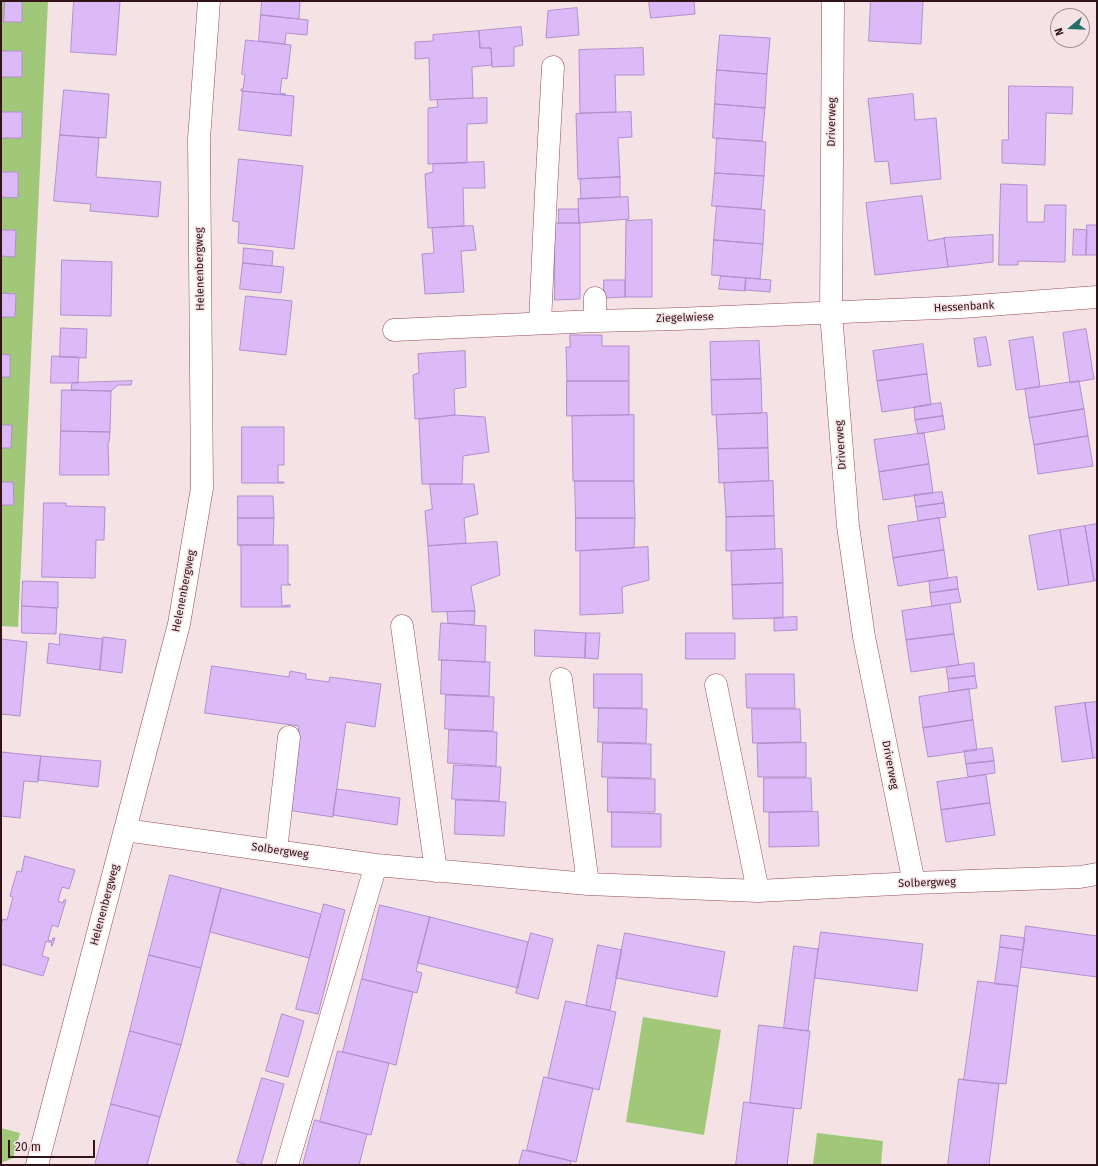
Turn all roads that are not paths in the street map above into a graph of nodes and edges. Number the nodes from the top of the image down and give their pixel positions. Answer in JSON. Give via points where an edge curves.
{"nodes":[{"id":1,"x":209,"y":1,"type":"edge"},
{"id":2,"x":834,"y":1,"type":"edge"},
{"id":3,"x":553,"y":67,"type":"dead end"},
{"id":4,"x":1097,"y":297,"type":"edge"},
{"id":5,"x":595,"y":298,"type":"dead end"},
{"id":6,"x":831,"y":313,"type":"junction"},
{"id":7,"x":595,"y":321,"type":"junction"},
{"id":8,"x":540,"y":323,"type":"junction"},
{"id":9,"x":394,"y":330,"type":"dead end"},
{"id":10,"x":402,"y":626,"type":"dead end"},
{"id":11,"x":561,"y":679,"type":"dead end"},
{"id":12,"x":716,"y":685,"type":"dead end"},
{"id":13,"x":289,"y":736,"type":"dead end"},
{"id":14,"x":124,"y":830,"type":"junction"},
{"id":15,"x":276,"y":851,"type":"junction"},
{"id":16,"x":376,"y":865,"type":"junction"},
{"id":17,"x":436,"y":871,"type":"junction"},
{"id":18,"x":1097,"y":874,"type":"edge"},
{"id":19,"x":914,"y":883,"type":"junction"},
{"id":20,"x":588,"y":884,"type":"junction"},
{"id":21,"x":758,"y":891,"type":"junction"},
{"id":22,"x":37,"y":1165,"type":"edge"},
{"id":23,"x":287,"y":1165,"type":"edge"}],
"edges":[{"from":1,"to":14,"type":"street","name":"Helenenbergweg","via":[[199,139],[202,488],[179,624]]},
{"from":2,"to":6,"type":"street","name":"Driverweg"},
{"from":3,"to":8,"type":"street"},
{"from":4,"to":6,"type":"street","name":"Hessenbank"},
{"from":5,"to":7,"type":"street"},
{"from":6,"to":7,"type":"street","name":"Ziegelwiese"},
{"from":6,"to":19,"type":"street","name":"Driverweg","via":[[848,526],[864,637]]},
{"from":7,"to":8,"type":"street","name":"Ziegelwiese"},
{"from":8,"to":9,"type":"street","name":"Ziegelwiese"},
{"from":10,"to":17,"type":"street"},
{"from":11,"to":20,"type":"street"},
{"from":12,"to":21,"type":"street"},
{"from":13,"to":15,"type":"street","via":[[281,777]]},
{"from":14,"to":15,"type":"street","name":"Solbergweg"},
{"from":14,"to":22,"type":"street","name":"Helenenbergweg"},
{"from":15,"to":16,"type":"street","name":"Solbergweg"},
{"from":16,"to":17,"type":"street","name":"Solbergweg"},
{"from":16,"to":23,"type":"street"},
{"from":17,"to":20,"type":"street","name":"Solbergweg"},
{"from":18,"to":19,"type":"street","name":"Solbergweg","via":[[1080,877]]},
{"from":19,"to":21,"type":"street","name":"Solbergweg"},
{"from":20,"to":21,"type":"street","name":"Solbergweg"}]}
